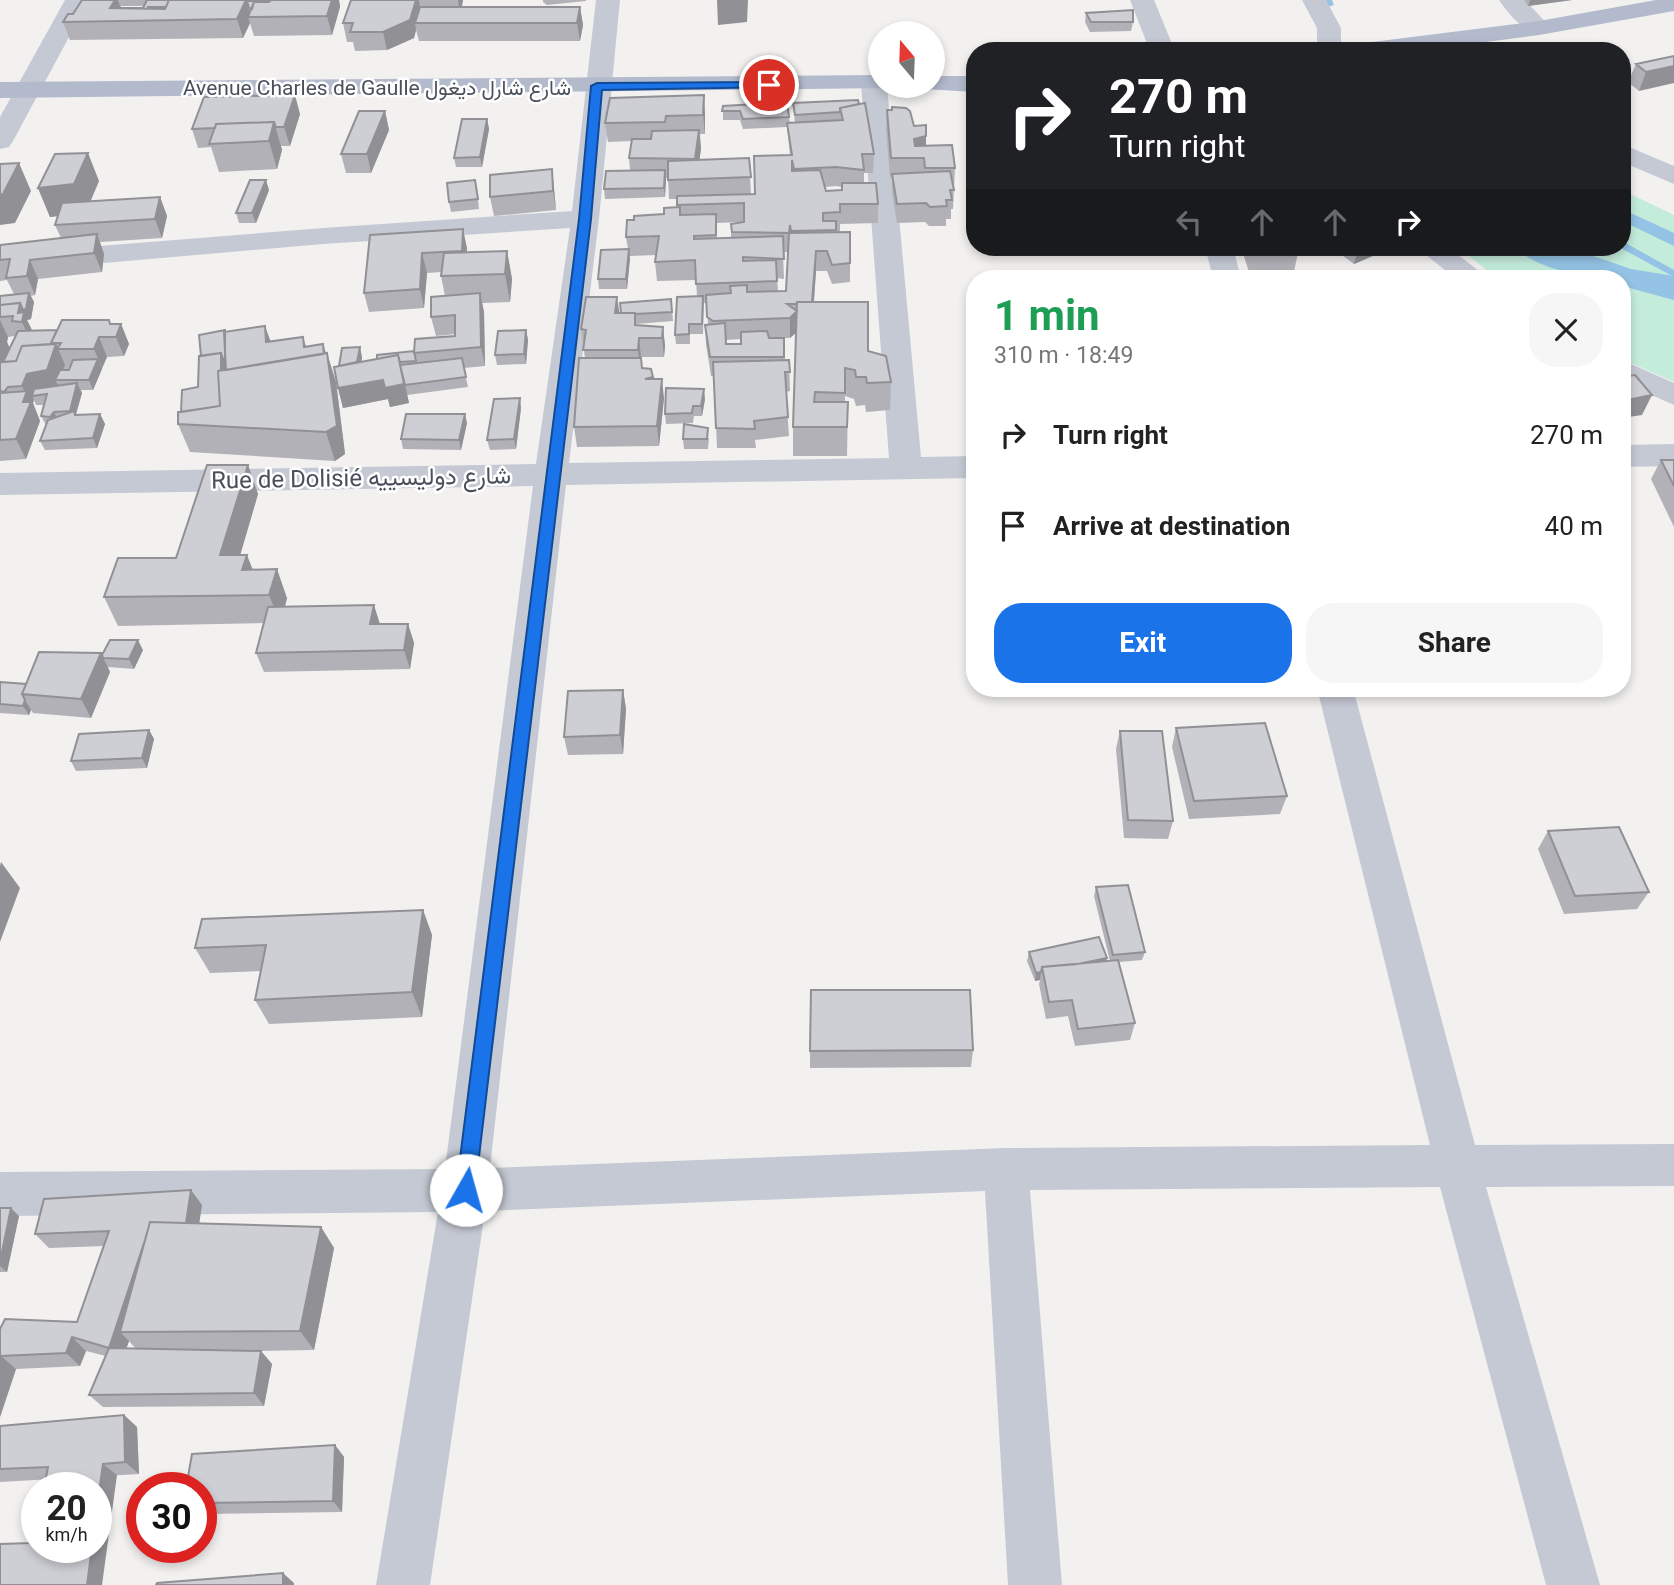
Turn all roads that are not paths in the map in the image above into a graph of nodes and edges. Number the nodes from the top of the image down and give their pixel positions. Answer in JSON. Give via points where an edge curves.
{"nodes":[{"id":1,"x":77,"y":0,"type":"edge"},
{"id":2,"x":608,"y":0,"type":"edge"},
{"id":3,"x":1142,"y":0,"type":"edge"},
{"id":4,"x":1314,"y":0,"type":"edge"},
{"id":5,"x":1511,"y":0,"type":"edge"},
{"id":6,"x":1674,"y":4,"type":"edge"},
{"id":7,"x":1674,"y":20,"type":"edge"},
{"id":8,"x":1539,"y":28,"type":"junction"},
{"id":9,"x":1159,"y":42,"type":"edge"},
{"id":10,"x":1329,"y":42,"type":"edge"},
{"id":11,"x":1436,"y":42,"type":"edge"},
{"id":12,"x":1541,"y":42,"type":"edge"},
{"id":13,"x":966,"y":67,"type":"edge"},
{"id":14,"x":945,"y":68,"type":"edge"},
{"id":15,"x":0,"y":76,"type":"edge"},
{"id":16,"x":598,"y":78,"type":"junction"},
{"id":17,"x":868,"y":78,"type":"edge"},
{"id":18,"x":32,"y":83,"type":"junction"},
{"id":19,"x":966,"y":84,"type":"edge"},
{"id":20,"x":945,"y":85,"type":"edge"},
{"id":21,"x":0,"y":90,"type":"edge"},
{"id":22,"x":879,"y":98,"type":"edge"},
{"id":23,"x":0,"y":141,"type":"edge"},
{"id":24,"x":1631,"y":156,"type":"edge"},
{"id":25,"x":1674,"y":176,"type":"edge"},
{"id":26,"x":585,"y":219,"type":"junction"},
{"id":27,"x":1442,"y":256,"type":"edge"},
{"id":28,"x":0,"y":263,"type":"edge"},
{"id":29,"x":1462,"y":270,"type":"edge"},
{"id":30,"x":1631,"y":374,"type":"edge"},
{"id":31,"x":1674,"y":395,"type":"edge"},
{"id":32,"x":1674,"y":455,"type":"edge"},
{"id":33,"x":1631,"y":456,"type":"edge"},
{"id":34,"x":966,"y":467,"type":"edge"},
{"id":35,"x":906,"y":468,"type":"junction"},
{"id":36,"x":551,"y":475,"type":"junction"},
{"id":37,"x":0,"y":484,"type":"edge"},
{"id":38,"x":1337,"y":697,"type":"edge"},
{"id":39,"x":1674,"y":1165,"type":"edge"},
{"id":40,"x":1458,"y":1168,"type":"junction"},
{"id":41,"x":1006,"y":1169,"type":"junction"},
{"id":42,"x":466,"y":1190,"type":"junction"},
{"id":43,"x":0,"y":1194,"type":"edge"},
{"id":44,"x":403,"y":1585,"type":"edge"},
{"id":45,"x":1035,"y":1585,"type":"edge"},
{"id":46,"x":1573,"y":1585,"type":"edge"}],
"edges":[{"from":1,"to":18,"type":"street"},
{"from":2,"to":16,"type":"street"},
{"from":3,"to":9,"type":"street"},
{"from":4,"to":10,"type":"street","via":[[1329,28]]},
{"from":5,"to":8,"type":"street"},
{"from":6,"to":8,"type":"main road"},
{"from":7,"to":12,"type":"main road"},
{"from":8,"to":11,"type":"main road"},
{"from":13,"to":14,"type":"main road"},
{"from":15,"to":18,"type":"main road","name":"Avenue Charles de Gaulle شارع شارل ديغول"},
{"from":16,"to":17,"type":"main road","name":"Avenue Charles de Gaulle شارع شارل ديغول"},
{"from":16,"to":18,"type":"main road","name":"Avenue Charles de Gaulle شارع شارل ديغول"},
{"from":16,"to":26,"type":"street"},
{"from":18,"to":21,"type":"main road","name":"Avenue Charles de Gaulle شارع شارل ديغول"},
{"from":18,"to":23,"type":"street"},
{"from":19,"to":20,"type":"main road"},
{"from":22,"to":35,"type":"street"},
{"from":24,"to":25,"type":"street"},
{"from":26,"to":28,"type":"street"},
{"from":26,"to":36,"type":"street"},
{"from":27,"to":29,"type":"street"},
{"from":30,"to":31,"type":"street"},
{"from":32,"to":33,"type":"street"},
{"from":34,"to":35,"type":"street","name":"Rue de Dolisié شارع دوليسييه"},
{"from":35,"to":36,"type":"street","name":"Rue de Dolisié شارع دوليسييه"},
{"from":36,"to":37,"type":"street","name":"Rue de Dolisié شارع دوليسييه"},
{"from":36,"to":42,"type":"street"},
{"from":38,"to":40,"type":"street"},
{"from":39,"to":40,"type":"street"},
{"from":40,"to":41,"type":"street"},
{"from":40,"to":46,"type":"street"},
{"from":41,"to":42,"type":"street"},
{"from":41,"to":45,"type":"street"},
{"from":42,"to":43,"type":"street"},
{"from":42,"to":44,"type":"street"}]}
